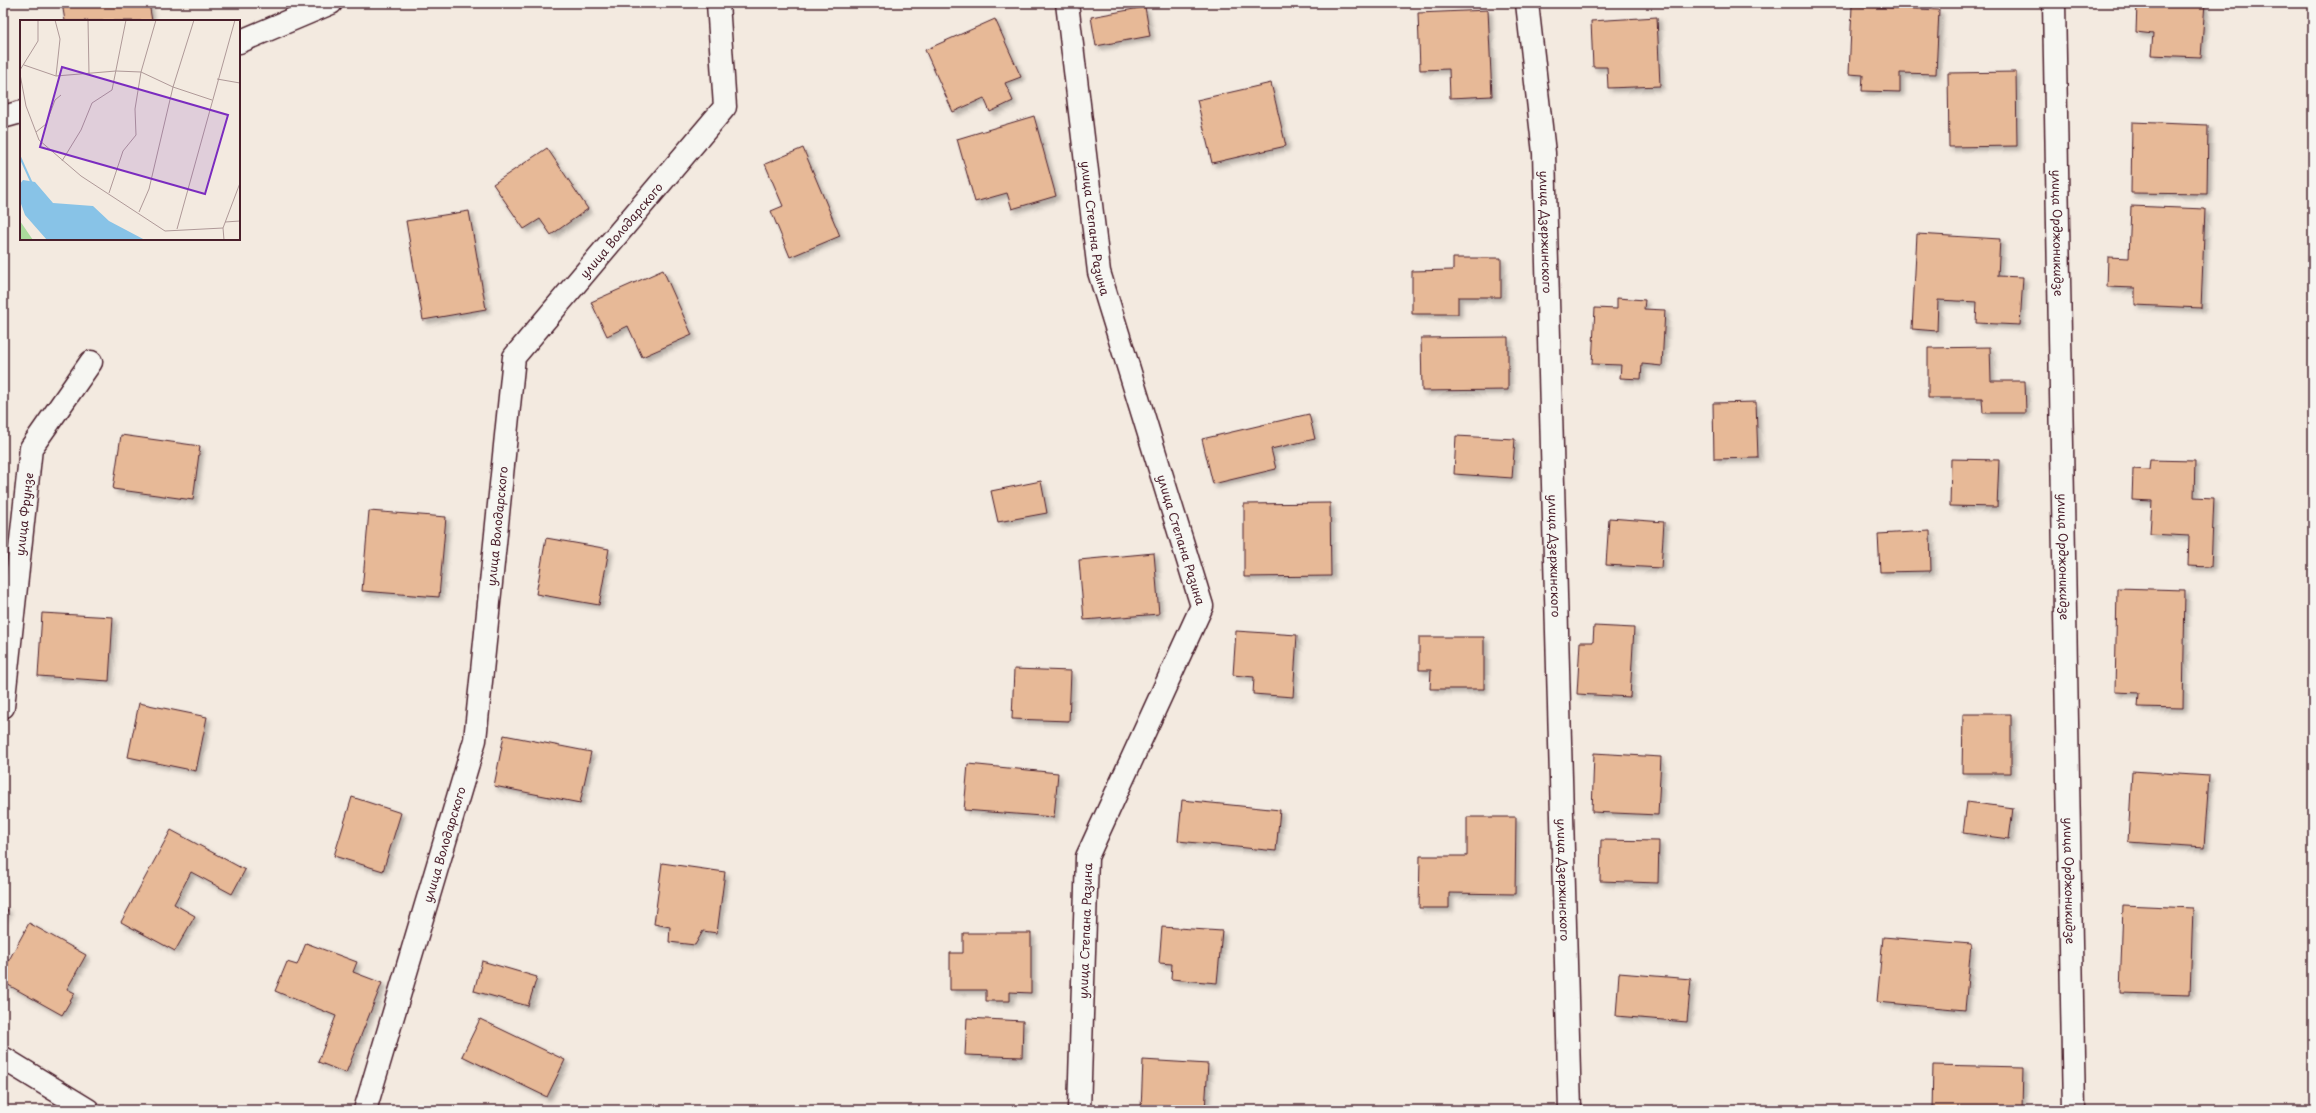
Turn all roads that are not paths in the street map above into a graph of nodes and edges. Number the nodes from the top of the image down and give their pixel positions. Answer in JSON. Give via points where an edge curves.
{"nodes":[{"id":1,"x":331,"y":3,"type":"edge"},
{"id":2,"x":718,"y":3,"type":"edge"},
{"id":3,"x":1067,"y":3,"type":"edge"},
{"id":4,"x":1527,"y":3,"type":"edge"},
{"id":5,"x":2054,"y":3,"type":"edge"},
{"id":6,"x":240,"y":42,"type":"edge"},
{"id":7,"x":20,"y":112,"type":"edge"},
{"id":8,"x":3,"y":117,"type":"edge"},
{"id":9,"x":91,"y":362,"type":"dead end"},
{"id":10,"x":3,"y":707,"type":"edge"},
{"id":11,"x":3,"y":1058,"type":"edge"},
{"id":12,"x":88,"y":1110,"type":"edge"},
{"id":13,"x":365,"y":1110,"type":"edge"},
{"id":14,"x":1079,"y":1110,"type":"edge"},
{"id":15,"x":1570,"y":1110,"type":"edge"},
{"id":16,"x":2074,"y":1110,"type":"edge"}],
"edges":[{"from":1,"to":6,"type":"street"},
{"from":2,"to":13,"type":"street","name":"улица Володарского","via":[[725,107],[514,357],[475,740]]},
{"from":3,"to":14,"type":"street","name":"улица Степана Разина","via":[[1099,272],[1202,606],[1087,857]]},
{"from":4,"to":15,"type":"street","name":"улица Дзержинского","via":[[1544,153]]},
{"from":5,"to":16,"type":"street","name":"улица Орджоникидзе"},
{"from":7,"to":8,"type":"street"},
{"from":9,"to":10,"type":"street","name":"улица Фрунзе","via":[[31,448]]},
{"from":11,"to":12,"type":"street"}]}
